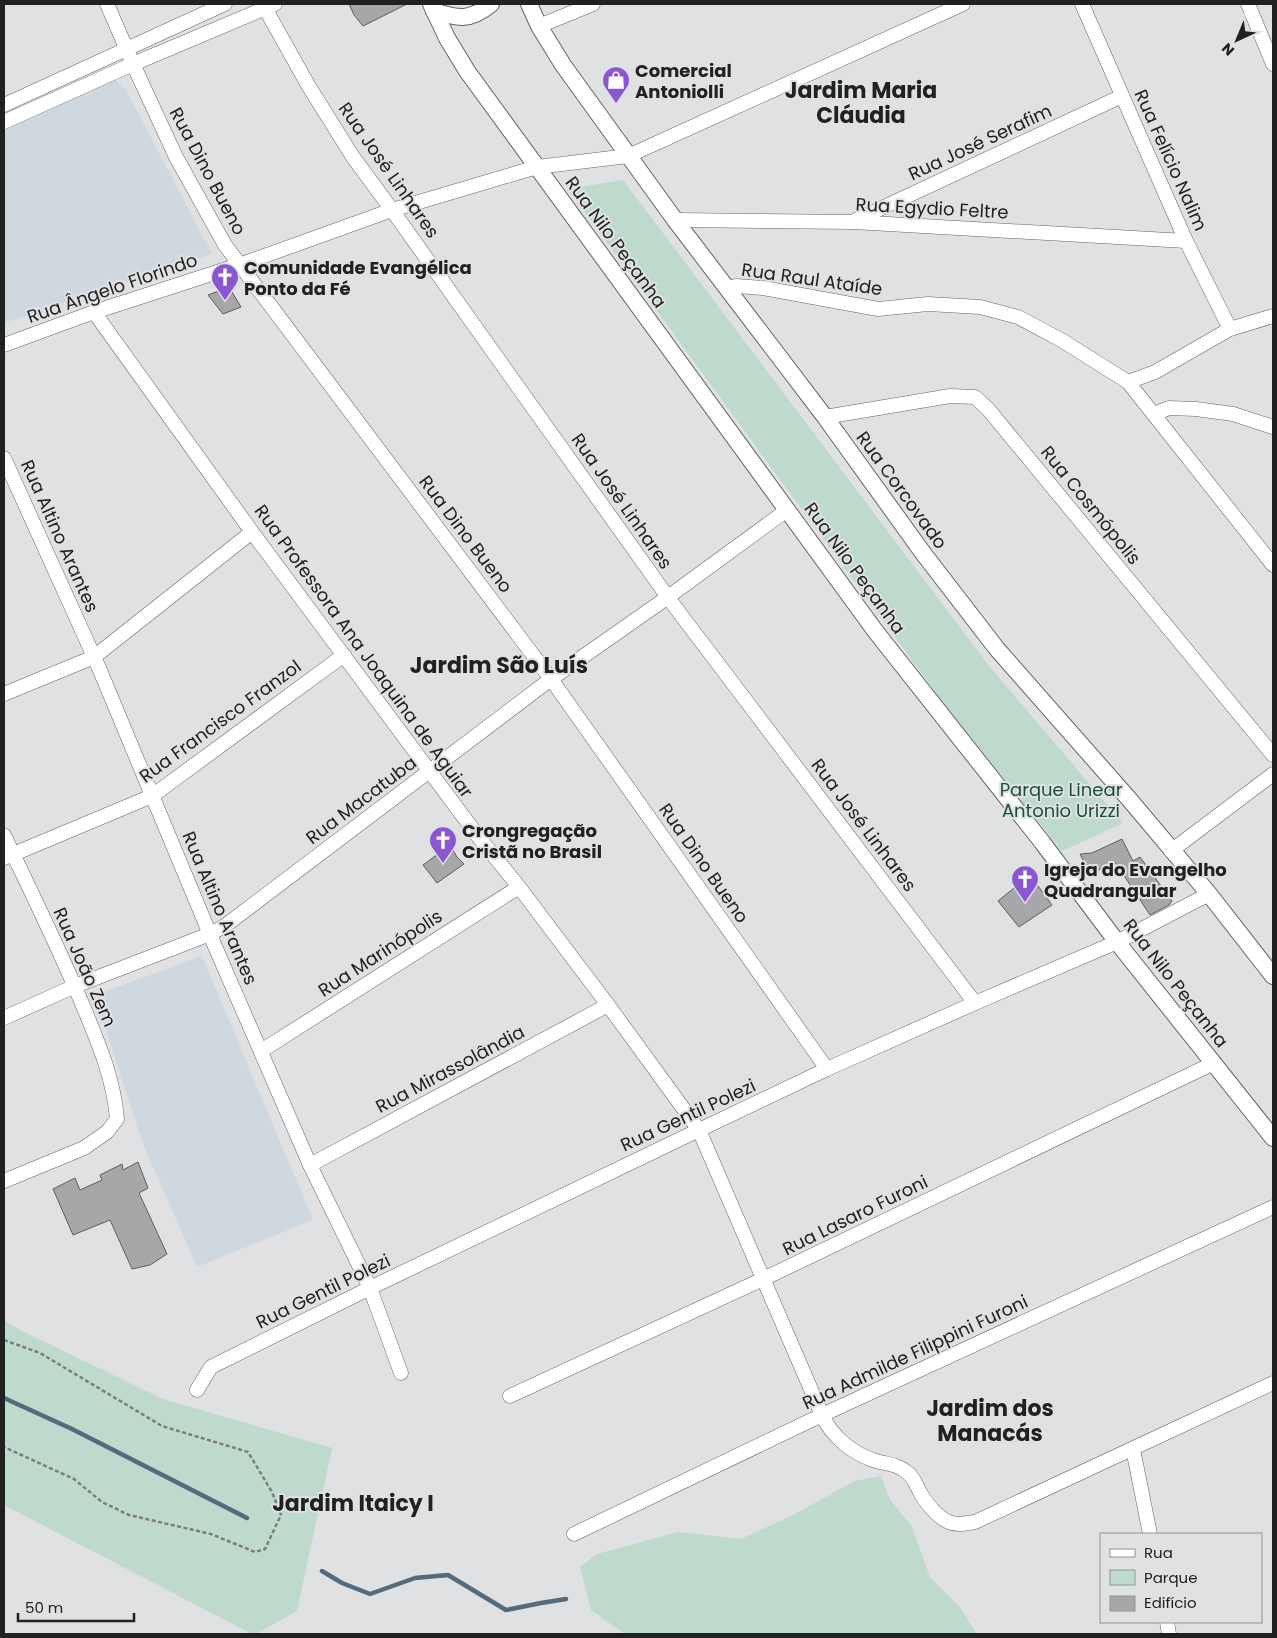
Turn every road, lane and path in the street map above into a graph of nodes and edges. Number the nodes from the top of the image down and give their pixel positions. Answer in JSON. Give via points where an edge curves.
{"nodes":[{"id":1,"x":107,"y":4,"type":"edge"},
{"id":2,"x":225,"y":4,"type":"edge"},
{"id":3,"x":491,"y":4,"type":"edge"},
{"id":4,"x":529,"y":4,"type":"edge"},
{"id":5,"x":593,"y":4,"type":"edge"},
{"id":6,"x":963,"y":4,"type":"edge"},
{"id":7,"x":1082,"y":4,"type":"edge"},
{"id":8,"x":1248,"y":4,"type":"edge"},
{"id":9,"x":268,"y":5,"type":"edge"},
{"id":10,"x":432,"y":7,"type":"edge"},
{"id":11,"x":539,"y":26,"type":"junction"},
{"id":12,"x":127,"y":50,"type":"junction"},
{"id":13,"x":132,"y":64,"type":"junction"},
{"id":14,"x":1273,"y":64,"type":"edge"},
{"id":15,"x":1122,"y":96,"type":"junction"},
{"id":16,"x":4,"y":105,"type":"edge"},
{"id":17,"x":4,"y":122,"type":"edge"},
{"id":18,"x":628,"y":156,"type":"junction"},
{"id":19,"x":537,"y":167,"type":"junction"},
{"id":20,"x":392,"y":210,"type":"junction"},
{"id":21,"x":675,"y":220,"type":"junction"},
{"id":22,"x":853,"y":222,"type":"junction"},
{"id":23,"x":1186,"y":241,"type":"junction"},
{"id":24,"x":239,"y":265,"type":"junction"},
{"id":25,"x":728,"y":288,"type":"junction"},
{"id":26,"x":94,"y":312,"type":"junction"},
{"id":27,"x":1273,"y":316,"type":"edge"},
{"id":28,"x":1230,"y":328,"type":"junction"},
{"id":29,"x":4,"y":345,"type":"edge"},
{"id":30,"x":1128,"y":382,"type":"junction"},
{"id":31,"x":1154,"y":414,"type":"junction"},
{"id":32,"x":825,"y":416,"type":"junction"},
{"id":33,"x":1273,"y":427,"type":"edge"},
{"id":34,"x":4,"y":458,"type":"edge"},
{"id":35,"x":787,"y":510,"type":"junction"},
{"id":36,"x":252,"y":532,"type":"junction"},
{"id":37,"x":1273,"y":565,"type":"edge"},
{"id":38,"x":668,"y":597,"type":"junction"},
{"id":39,"x":344,"y":655,"type":"junction"},
{"id":40,"x":94,"y":657,"type":"junction"},
{"id":41,"x":551,"y":679,"type":"junction"},
{"id":42,"x":4,"y":694,"type":"edge"},
{"id":43,"x":1273,"y":755,"type":"edge"},
{"id":44,"x":430,"y":771,"type":"junction"},
{"id":45,"x":1273,"y":774,"type":"edge"},
{"id":46,"x":152,"y":796,"type":"junction"},
{"id":47,"x":4,"y":835,"type":"edge"},
{"id":48,"x":1171,"y":851,"type":"junction"},
{"id":49,"x":8,"y":856,"type":"edge"},
{"id":50,"x":519,"y":887,"type":"junction"},
{"id":51,"x":1209,"y":894,"type":"junction"},
{"id":52,"x":210,"y":934,"type":"junction"},
{"id":53,"x":1117,"y":942,"type":"junction"},
{"id":54,"x":1273,"y":976,"type":"edge"},
{"id":55,"x":75,"y":986,"type":"junction"},
{"id":56,"x":975,"y":1003,"type":"junction"},
{"id":57,"x":608,"y":1005,"type":"junction"},
{"id":58,"x":4,"y":1018,"type":"edge"},
{"id":59,"x":261,"y":1052,"type":"junction"},
{"id":60,"x":1214,"y":1064,"type":"junction"},
{"id":61,"x":827,"y":1069,"type":"junction"},
{"id":62,"x":698,"y":1130,"type":"junction"},
{"id":63,"x":1273,"y":1138,"type":"edge"},
{"id":64,"x":310,"y":1165,"type":"junction"},
{"id":65,"x":4,"y":1181,"type":"edge"},
{"id":66,"x":1273,"y":1207,"type":"edge"},
{"id":67,"x":763,"y":1279,"type":"junction"},
{"id":68,"x":370,"y":1288,"type":"junction"},
{"id":69,"x":4,"y":1340,"type":"edge"},
{"id":70,"x":401,"y":1373,"type":"dead end"},
{"id":71,"x":1273,"y":1383,"type":"edge"},
{"id":72,"x":197,"y":1390,"type":"dead end"},
{"id":73,"x":510,"y":1396,"type":"dead end"},
{"id":74,"x":822,"y":1415,"type":"junction"},
{"id":75,"x":4,"y":1446,"type":"edge"},
{"id":76,"x":1133,"y":1449,"type":"junction"},
{"id":77,"x":1150,"y":1533,"type":"edge"},
{"id":78,"x":574,"y":1534,"type":"dead end"}],
"edges":[{"from":1,"to":12,"type":"street","name":"Rua Dino Bueno"},
{"from":2,"to":12,"type":"street"},
{"from":3,"to":10,"type":"street","via":[[471,17],[454,17]]},
{"from":4,"to":11,"type":"street","name":"Rua Corcovado"},
{"from":5,"to":11,"type":"street"},
{"from":6,"to":18,"type":"street","name":"Rua Ângelo Florindo"},
{"from":7,"to":15,"type":"street","name":"Rua Felício Nalim"},
{"from":8,"to":14,"type":"street"},
{"from":9,"to":13,"type":"street"},
{"from":9,"to":20,"type":"street","name":"Rua José Linhares","via":[[308,85],[353,157]]},
{"from":10,"to":19,"type":"street","name":"Rua Nilo Peçanha","via":[[467,71]]},
{"from":11,"to":18,"type":"street","name":"Rua Corcovado"},
{"from":12,"to":13,"type":"street","name":"Rua Dino Bueno"},
{"from":12,"to":16,"type":"street"},
{"from":13,"to":17,"type":"street"},
{"from":13,"to":24,"type":"street","name":"Rua Dino Bueno","via":[[176,157]]},
{"from":15,"to":22,"type":"street","name":"Rua José Serafim"},
{"from":15,"to":23,"type":"street","name":"Rua Felício Nalim"},
{"from":18,"to":19,"type":"street","name":"Rua Ângelo Florindo"},
{"from":18,"to":21,"type":"street","name":"Rua Corcovado"},
{"from":19,"to":20,"type":"street","name":"Rua Ângelo Florindo"},
{"from":19,"to":35,"type":"street","name":"Rua Nilo Peçanha"},
{"from":20,"to":24,"type":"street","name":"Rua Ângelo Florindo"},
{"from":20,"to":38,"type":"street","name":"Rua José Linhares"},
{"from":21,"to":22,"type":"street","name":"Rua Egydio Feltre"},
{"from":21,"to":25,"type":"street","name":"Rua Corcovado"},
{"from":22,"to":23,"type":"street","name":"Rua Egydio Feltre"},
{"from":23,"to":28,"type":"street","name":"Rua Felício Nalim"},
{"from":24,"to":26,"type":"street","name":"Rua Ângelo Florindo"},
{"from":24,"to":41,"type":"street","name":"Rua Dino Bueno"},
{"from":25,"to":30,"type":"street","name":"Rua Raul Ataíde","via":[[763,288],[878,309],[928,304],[980,307],[1018,317]]},
{"from":25,"to":32,"type":"street","name":"Rua Corcovado"},
{"from":26,"to":29,"type":"street","name":"Rua Ângelo Florindo"},
{"from":26,"to":36,"type":"street","name":"Rua Professora Ana Joaquina de Aguiar"},
{"from":27,"to":28,"type":"street"},
{"from":28,"to":30,"type":"street","via":[[1155,372]]},
{"from":30,"to":31,"type":"street","name":"Rua Raul Ataíde"},
{"from":31,"to":33,"type":"street","via":[[1169,408],[1233,414]]},
{"from":31,"to":37,"type":"street","name":"Rua Raul Ataíde"},
{"from":32,"to":43,"type":"street","name":"Rua Cosmópolis","via":[[950,396],[975,398],[988,409]]},
{"from":32,"to":48,"type":"street","name":"Rua Corcovado","via":[[923,554],[997,650]]},
{"from":34,"to":40,"type":"street","name":"Rua Altino Arantes"},
{"from":35,"to":38,"type":"street","name":"Rua Macatuba"},
{"from":35,"to":53,"type":"street","name":"Rua Nilo Peçanha","via":[[876,632]]},
{"from":36,"to":39,"type":"street","name":"Rua Professora Ana Joaquina de Aguiar"},
{"from":36,"to":40,"type":"street"},
{"from":38,"to":41,"type":"street","name":"Rua Macatuba"},
{"from":38,"to":56,"type":"street","name":"Rua José Linhares"},
{"from":39,"to":44,"type":"street","name":"Rua Professora Ana Joaquina de Aguiar"},
{"from":39,"to":46,"type":"street","name":"Rua Francisco Franzol"},
{"from":40,"to":42,"type":"street"},
{"from":40,"to":46,"type":"street","name":"Rua Altino Arantes"},
{"from":41,"to":44,"type":"street","name":"Rua Macatuba"},
{"from":41,"to":61,"type":"street","name":"Rua Dino Bueno"},
{"from":44,"to":50,"type":"street","name":"Rua Professora Ana Joaquina de Aguiar"},
{"from":44,"to":52,"type":"street","name":"Rua Macatuba"},
{"from":45,"to":48,"type":"street"},
{"from":46,"to":49,"type":"street","name":"Rua Francisco Franzol"},
{"from":46,"to":52,"type":"street","name":"Rua Altino Arantes"},
{"from":47,"to":49,"type":"street","name":"Rua João Zem"},
{"from":48,"to":51,"type":"street","name":"Rua Corcovado"},
{"from":49,"to":55,"type":"street","name":"Rua João Zem"},
{"from":50,"to":57,"type":"street","name":"Rua Professora Ana Joaquina de Aguiar"},
{"from":50,"to":59,"type":"street","name":"Rua Marinópolis"},
{"from":51,"to":53,"type":"street","name":"Rua Gentil Polezi"},
{"from":51,"to":54,"type":"street","name":"Rua Corcovado"},
{"from":52,"to":55,"type":"street","name":"Rua Macatuba"},
{"from":52,"to":59,"type":"street","name":"Rua Altino Arantes"},
{"from":53,"to":56,"type":"street","name":"Rua Gentil Polezi"},
{"from":53,"to":60,"type":"street","name":"Rua Nilo Peçanha"},
{"from":55,"to":58,"type":"street","name":"Rua Macatuba"},
{"from":55,"to":65,"type":"street","name":"Rua João Zem","via":[[102,1056],[115,1097],[117,1118],[107,1132],[84,1148]]},
{"from":56,"to":61,"type":"street","name":"Rua Gentil Polezi"},
{"from":57,"to":62,"type":"street","name":"Rua Professora Ana Joaquina de Aguiar"},
{"from":57,"to":64,"type":"street","name":"Rua Mirassolândia"},
{"from":59,"to":64,"type":"street","name":"Rua Altino Arantes"},
{"from":60,"to":63,"type":"street","name":"Rua Nilo Peçanha"},
{"from":60,"to":67,"type":"street","name":"Rua Lasaro Furoni"},
{"from":61,"to":62,"type":"street","name":"Rua Gentil Polezi"},
{"from":62,"to":67,"type":"street","name":"Rua Professora Ana Joaquina de Aguiar"},
{"from":62,"to":68,"type":"street","name":"Rua Gentil Polezi"},
{"from":64,"to":68,"type":"street","name":"Rua Altino Arantes"},
{"from":66,"to":74,"type":"street","name":"Rua Admilde Filippini Furoni"},
{"from":67,"to":73,"type":"street","name":"Rua Lasaro Furoni"},
{"from":67,"to":74,"type":"street","name":"Rua Professora Ana Joaquina de Aguiar"},
{"from":68,"to":70,"type":"street","name":"Rua Altino Arantes"},
{"from":68,"to":72,"type":"street","name":"Rua Gentil Polezi","via":[[211,1367]]},
{"from":69,"to":75,"type":"path","via":[[40,1353],[162,1426],[248,1452],[272,1492],[281,1515],[265,1548],[255,1552],[211,1534],[129,1515],[102,1502],[74,1479]]},
{"from":71,"to":76,"type":"street","name":"Rua Professora Ana Joaquina de Aguiar"},
{"from":74,"to":76,"type":"street","name":"Rua Professora Ana Joaquina de Aguiar","via":[[828,1428],[858,1455],[893,1464],[908,1472],[920,1493],[949,1523],[975,1522]]},
{"from":74,"to":78,"type":"street","name":"Rua Admilde Filippini Furoni"},
{"from":76,"to":77,"type":"street"}]}
